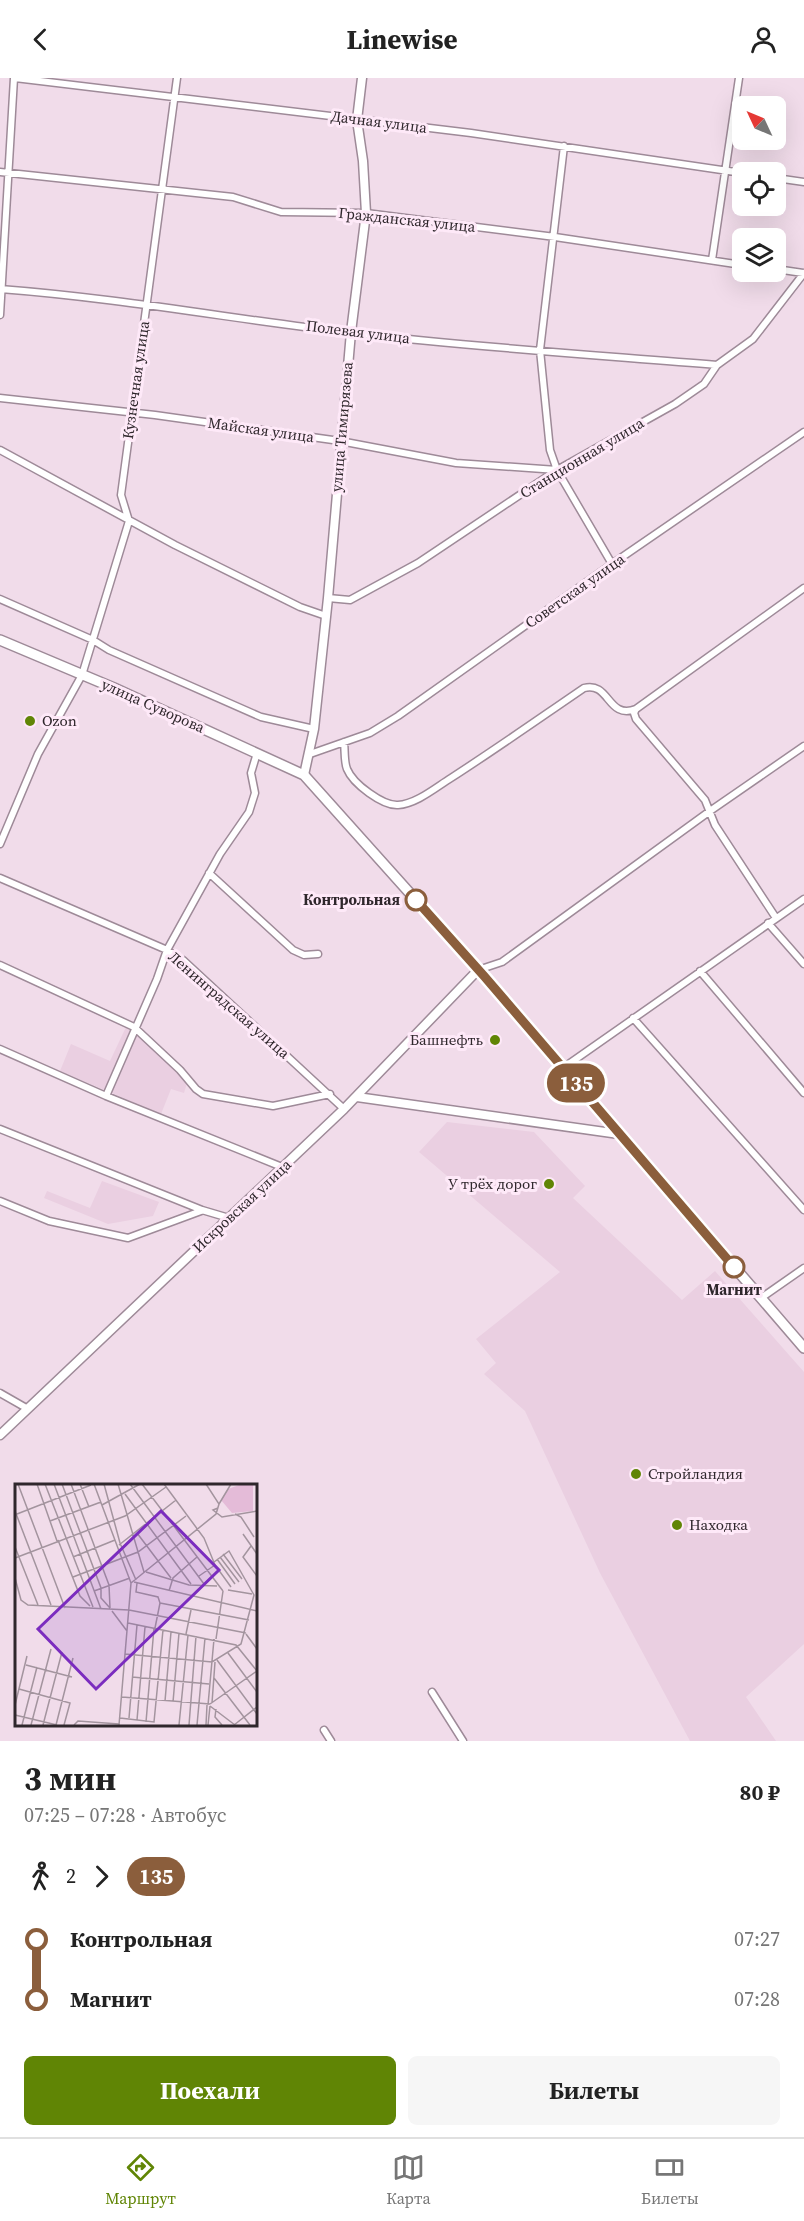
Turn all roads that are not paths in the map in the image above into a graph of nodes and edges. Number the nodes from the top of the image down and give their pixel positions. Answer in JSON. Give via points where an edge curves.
{"nodes":[{"id":1,"x":15,"y":78,"type":"edge"},
{"id":2,"x":177,"y":78,"type":"edge"},
{"id":3,"x":362,"y":78,"type":"edge"},
{"id":4,"x":739,"y":78,"type":"edge"},
{"id":5,"x":175,"y":96,"type":"junction"},
{"id":6,"x":357,"y":120,"type":"junction"},
{"id":7,"x":564,"y":146,"type":"junction"},
{"id":8,"x":725,"y":170,"type":"junction"},
{"id":9,"x":732,"y":171,"type":"edge"},
{"id":10,"x":0,"y":172,"type":"edge"},
{"id":11,"x":9,"y":172,"type":"junction"},
{"id":12,"x":786,"y":179,"type":"edge"},
{"id":13,"x":804,"y":182,"type":"edge"},
{"id":14,"x":162,"y":188,"type":"junction"},
{"id":15,"x":366,"y":213,"type":"junction"},
{"id":16,"x":555,"y":237,"type":"junction"},
{"id":17,"x":712,"y":260,"type":"junction"},
{"id":18,"x":732,"y":263,"type":"edge"},
{"id":19,"x":786,"y":270,"type":"edge"},
{"id":20,"x":804,"y":273,"type":"edge"},
{"id":21,"x":1,"y":289,"type":"edge"},
{"id":22,"x":146,"y":305,"type":"junction"},
{"id":23,"x":0,"y":315,"type":"edge"},
{"id":24,"x":351,"y":332,"type":"junction"},
{"id":25,"x":540,"y":351,"type":"junction"},
{"id":26,"x":717,"y":365,"type":"junction"},
{"id":27,"x":0,"y":398,"type":"edge"},
{"id":28,"x":132,"y":411,"type":"junction"},
{"id":29,"x":804,"y":432,"type":"edge"},
{"id":30,"x":340,"y":441,"type":"junction"},
{"id":31,"x":0,"y":450,"type":"edge"},
{"id":32,"x":557,"y":470,"type":"junction"},
{"id":33,"x":129,"y":521,"type":"junction"},
{"id":34,"x":612,"y":564,"type":"junction"},
{"id":35,"x":804,"y":588,"type":"edge"},
{"id":36,"x":328,"y":598,"type":"junction"},
{"id":37,"x":0,"y":599,"type":"edge"},
{"id":38,"x":326,"y":616,"type":"junction"},
{"id":39,"x":0,"y":640,"type":"edge"},
{"id":40,"x":93,"y":640,"type":"junction"},
{"id":41,"x":82,"y":675,"type":"junction"},
{"id":42,"x":636,"y":709,"type":"junction"},
{"id":43,"x":314,"y":729,"type":"junction"},
{"id":44,"x":344,"y":742,"type":"junction"},
{"id":45,"x":804,"y":746,"type":"edge"},
{"id":46,"x":257,"y":753,"type":"junction"},
{"id":47,"x":310,"y":754,"type":"junction"},
{"id":48,"x":304,"y":775,"type":"junction"},
{"id":49,"x":710,"y":811,"type":"junction"},
{"id":50,"x":0,"y":844,"type":"edge"},
{"id":51,"x":209,"y":873,"type":"junction"},
{"id":52,"x":0,"y":878,"type":"edge"},
{"id":53,"x":804,"y":899,"type":"edge"},
{"id":54,"x":776,"y":918,"type":"junction"},
{"id":55,"x":768,"y":923,"type":"junction"},
{"id":56,"x":167,"y":950,"type":"junction"},
{"id":57,"x":318,"y":954,"type":"dead end"},
{"id":58,"x":804,"y":964,"type":"edge"},
{"id":59,"x":0,"y":965,"type":"edge"},
{"id":60,"x":478,"y":970,"type":"junction"},
{"id":61,"x":700,"y":971,"type":"junction"},
{"id":62,"x":633,"y":1018,"type":"junction"},
{"id":63,"x":134,"y":1027,"type":"junction"},
{"id":64,"x":0,"y":1049,"type":"edge"},
{"id":65,"x":563,"y":1068,"type":"junction"},
{"id":66,"x":804,"y":1093,"type":"edge"},
{"id":67,"x":330,"y":1094,"type":"junction"},
{"id":68,"x":106,"y":1096,"type":"junction"},
{"id":69,"x":357,"y":1097,"type":"junction"},
{"id":70,"x":344,"y":1109,"type":"junction"},
{"id":71,"x":0,"y":1129,"type":"edge"},
{"id":72,"x":619,"y":1134,"type":"junction"},
{"id":73,"x":282,"y":1167,"type":"junction"},
{"id":74,"x":0,"y":1201,"type":"edge"},
{"id":75,"x":202,"y":1210,"type":"junction"},
{"id":76,"x":804,"y":1210,"type":"edge"},
{"id":77,"x":229,"y":1218,"type":"junction"},
{"id":78,"x":804,"y":1268,"type":"edge"},
{"id":79,"x":761,"y":1298,"type":"junction"},
{"id":80,"x":804,"y":1348,"type":"edge"},
{"id":81,"x":0,"y":1393,"type":"edge"},
{"id":82,"x":28,"y":1409,"type":"junction"},
{"id":83,"x":0,"y":1435,"type":"edge"},
{"id":84,"x":432,"y":1692,"type":"dead end"},
{"id":85,"x":324,"y":1730,"type":"dead end"},
{"id":86,"x":331,"y":1741,"type":"edge"},
{"id":87,"x":463,"y":1741,"type":"edge"}],
"edges":[{"from":1,"to":5,"type":"street","name":"Дачная улица"},
{"from":1,"to":11,"type":"street"},
{"from":2,"to":5,"type":"street","name":"Кузнечная улица"},
{"from":3,"to":6,"type":"main road","name":"улица Тимирязева"},
{"from":4,"to":8,"type":"street"},
{"from":5,"to":6,"type":"street","name":"Дачная улица"},
{"from":5,"to":14,"type":"street","name":"Кузнечная улица"},
{"from":6,"to":7,"type":"street","name":"Дачная улица"},
{"from":6,"to":15,"type":"main road","name":"улица Тимирязева"},
{"from":7,"to":8,"type":"street","name":"Дачная улица"},
{"from":7,"to":16,"type":"street"},
{"from":8,"to":9,"type":"street","name":"Дачная улица"},
{"from":8,"to":17,"type":"street"},
{"from":10,"to":11,"type":"street","name":"Гражданская улица"},
{"from":11,"to":14,"type":"street","name":"Гражданская улица"},
{"from":11,"to":21,"type":"street"},
{"from":12,"to":13,"type":"street"},
{"from":14,"to":15,"type":"street","name":"Гражданская улица","via":[[233,196],[281,212]]},
{"from":14,"to":22,"type":"street","name":"Кузнечная улица"},
{"from":15,"to":16,"type":"street","name":"Гражданская улица"},
{"from":15,"to":24,"type":"main road","name":"улица Тимирязева"},
{"from":16,"to":17,"type":"street","name":"Гражданская улица"},
{"from":16,"to":25,"type":"street"},
{"from":17,"to":18,"type":"street","name":"Гражданская улица"},
{"from":19,"to":20,"type":"street"},
{"from":20,"to":26,"type":"street","name":"Станционная улица","via":[[753,339]]},
{"from":21,"to":22,"type":"street","name":"Полевая улица"},
{"from":21,"to":23,"type":"street"},
{"from":22,"to":24,"type":"street","name":"Полевая улица"},
{"from":22,"to":28,"type":"street","name":"Кузнечная улица"},
{"from":24,"to":25,"type":"street","name":"Полевая улица"},
{"from":24,"to":30,"type":"main road","name":"улица Тимирязева"},
{"from":25,"to":26,"type":"street","name":"Полевая улица"},
{"from":25,"to":32,"type":"street","via":[[550,450]]},
{"from":26,"to":32,"type":"street","name":"Станционная улица","via":[[704,384],[675,404]]},
{"from":27,"to":28,"type":"street","name":"Майская улица"},
{"from":28,"to":30,"type":"street","name":"Майская улица"},
{"from":28,"to":33,"type":"street","name":"Кузнечная улица","via":[[121,495]]},
{"from":29,"to":34,"type":"street","name":"Советская улица"},
{"from":30,"to":32,"type":"street","name":"Майская улица","via":[[456,463]]},
{"from":30,"to":36,"type":"main road","name":"улица Тимирязева"},
{"from":31,"to":33,"type":"street"},
{"from":32,"to":34,"type":"street"},
{"from":32,"to":36,"type":"street","name":"Станционная улица","via":[[418,563],[350,600]]},
{"from":33,"to":38,"type":"street","via":[[300,607]]},
{"from":33,"to":40,"type":"street"},
{"from":34,"to":44,"type":"street","name":"Советская улица","via":[[398,716],[370,733]]},
{"from":35,"to":42,"type":"street"},
{"from":36,"to":38,"type":"main road","name":"улица Тимирязева"},
{"from":37,"to":40,"type":"street"},
{"from":38,"to":43,"type":"main road","name":"улица Тимирязева"},
{"from":39,"to":41,"type":"main road","name":"улица Суворова"},
{"from":40,"to":41,"type":"street"},
{"from":40,"to":43,"type":"street","via":[[261,717]]},
{"from":41,"to":46,"type":"main road","name":"улица Суворова"},
{"from":41,"to":50,"type":"street","via":[[38,754]]},
{"from":42,"to":44,"type":"street","via":[[619,711],[597,688],[584,688],[421,797],[399,805],[385,804],[352,777],[347,769]]},
{"from":42,"to":49,"type":"street","via":[[636,719]]},
{"from":43,"to":47,"type":"main road","name":"улица Тимирязева"},
{"from":44,"to":47,"type":"street","name":"Советская улица"},
{"from":45,"to":49,"type":"street"},
{"from":46,"to":48,"type":"main road","name":"улица Суворова"},
{"from":46,"to":51,"type":"street","via":[[251,773],[255,793],[249,812]]},
{"from":47,"to":48,"type":"main road","name":"улица Тимирязева"},
{"from":48,"to":60,"type":"main road"},
{"from":49,"to":54,"type":"street","via":[[715,825]]},
{"from":49,"to":60,"type":"street","via":[[502,962]]},
{"from":51,"to":56,"type":"street"},
{"from":51,"to":57,"type":"street","via":[[293,950],[304,955]]},
{"from":52,"to":56,"type":"street","name":"Ленинградская улица"},
{"from":53,"to":54,"type":"street"},
{"from":54,"to":55,"type":"street"},
{"from":55,"to":58,"type":"street"},
{"from":55,"to":61,"type":"street"},
{"from":56,"to":63,"type":"street"},
{"from":56,"to":67,"type":"street","name":"Ленинградская улица","via":[[183,960]]},
{"from":59,"to":63,"type":"street"},
{"from":60,"to":65,"type":"main road"},
{"from":60,"to":69,"type":"main road","name":"Искровская улица"},
{"from":61,"to":62,"type":"street"},
{"from":61,"to":66,"type":"street"},
{"from":62,"to":65,"type":"street"},
{"from":62,"to":76,"type":"street"},
{"from":63,"to":67,"type":"street","via":[[203,1094],[273,1106]]},
{"from":63,"to":68,"type":"street"},
{"from":64,"to":68,"type":"street"},
{"from":65,"to":72,"type":"main road"},
{"from":67,"to":70,"type":"street","name":"Ленинградская улица"},
{"from":68,"to":73,"type":"street"},
{"from":69,"to":70,"type":"main road","name":"Искровская улица"},
{"from":69,"to":72,"type":"main road"},
{"from":70,"to":73,"type":"main road","name":"Искровская улица"},
{"from":71,"to":75,"type":"street"},
{"from":72,"to":79,"type":"main road"},
{"from":73,"to":77,"type":"main road","name":"Искровская улица"},
{"from":74,"to":75,"type":"street","via":[[49,1221],[128,1238]]},
{"from":75,"to":77,"type":"street"},
{"from":77,"to":82,"type":"main road","name":"Искровская улица"},
{"from":78,"to":79,"type":"street"},
{"from":79,"to":80,"type":"main road"},
{"from":81,"to":82,"type":"street"},
{"from":82,"to":83,"type":"main road","name":"Искровская улица"},
{"from":84,"to":87,"type":"street"},
{"from":85,"to":86,"type":"street"}]}
